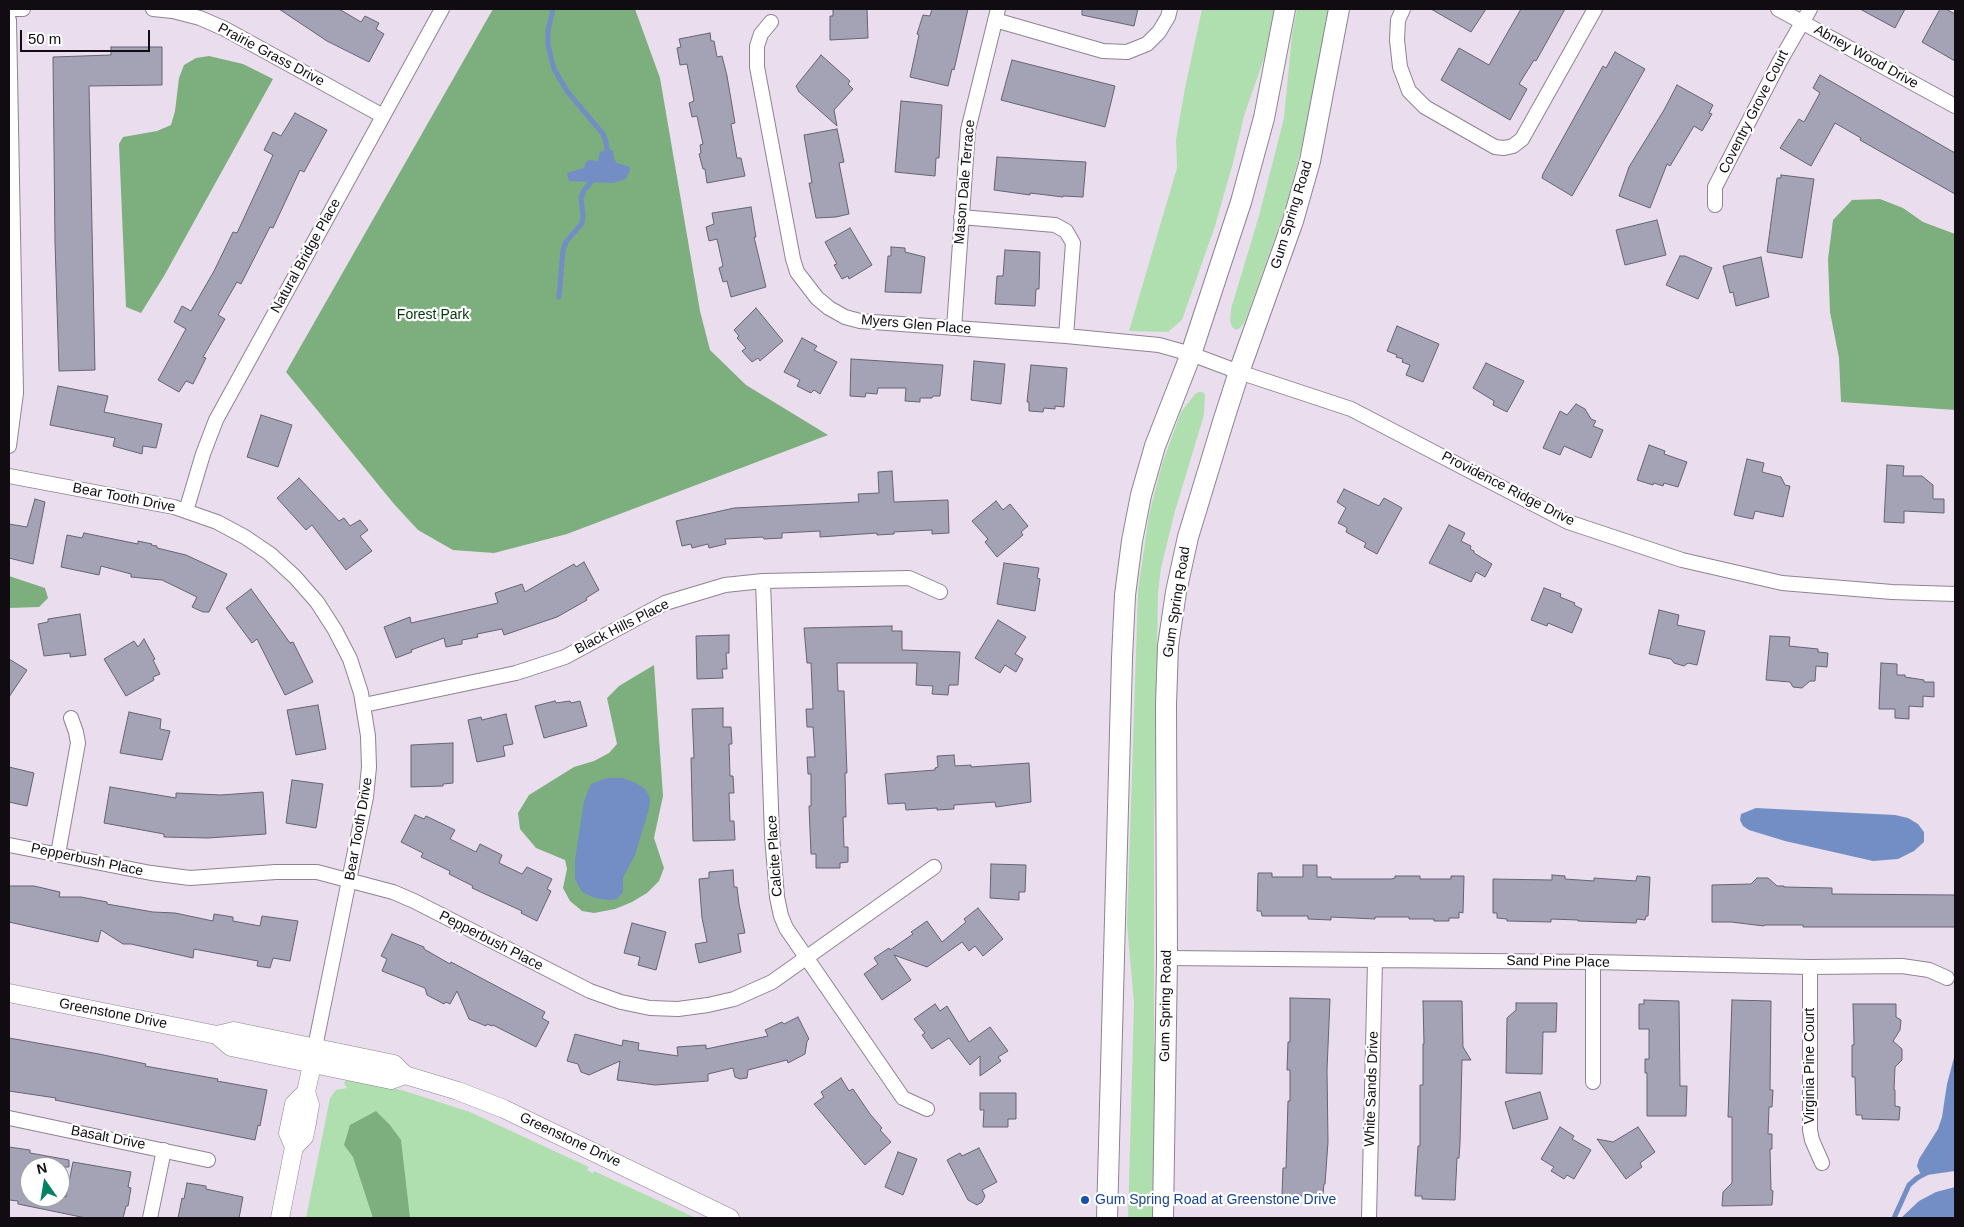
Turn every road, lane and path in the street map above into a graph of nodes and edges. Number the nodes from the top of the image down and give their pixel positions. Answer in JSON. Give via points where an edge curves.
{"nodes":[{"id":1,"x":9,"y":9,"type":"edge"},
{"id":2,"x":23,"y":9,"type":"edge"},
{"id":3,"x":153,"y":9,"type":"edge"},
{"id":4,"x":442,"y":9,"type":"edge"},
{"id":5,"x":1170,"y":9,"type":"edge"},
{"id":6,"x":1285,"y":9,"type":"edge"},
{"id":7,"x":1339,"y":9,"type":"edge"},
{"id":8,"x":1403,"y":9,"type":"edge"},
{"id":9,"x":1595,"y":9,"type":"edge"},
{"id":10,"x":1778,"y":9,"type":"edge"},
{"id":11,"x":1810,"y":9,"type":"edge"},
{"id":12,"x":996,"y":14,"type":"edge"},
{"id":13,"x":9,"y":20,"type":"edge"},
{"id":14,"x":771,"y":22,"type":"dead end"},
{"id":15,"x":1802,"y":22,"type":"junction"},
{"id":16,"x":1955,"y":106,"type":"edge"},
{"id":17,"x":383,"y":116,"type":"junction"},
{"id":18,"x":1715,"y":205,"type":"dead end"},
{"id":19,"x":961,"y":217,"type":"junction"},
{"id":20,"x":954,"y":328,"type":"junction"},
{"id":21,"x":1066,"y":336,"type":"junction"},
{"id":22,"x":1191,"y":354,"type":"junction"},
{"id":23,"x":1239,"y":372,"type":"junction"},
{"id":24,"x":9,"y":446,"type":"edge"},
{"id":25,"x":9,"y":476,"type":"edge"},
{"id":26,"x":186,"y":511,"type":"junction"},
{"id":27,"x":763,"y":581,"type":"junction"},
{"id":28,"x":940,"y":592,"type":"dead end"},
{"id":29,"x":1955,"y":594,"type":"edge"},
{"id":30,"x":364,"y":705,"type":"junction"},
{"id":31,"x":71,"y":718,"type":"dead end"},
{"id":32,"x":9,"y":845,"type":"edge"},
{"id":33,"x":58,"y":854,"type":"junction"},
{"id":34,"x":934,"y":867,"type":"dead end"},
{"id":35,"x":349,"y":881,"type":"junction"},
{"id":36,"x":807,"y":957,"type":"junction"},
{"id":37,"x":1167,"y":958,"type":"junction"},
{"id":38,"x":1376,"y":961,"type":"junction"},
{"id":39,"x":1594,"y":962,"type":"junction"},
{"id":40,"x":1810,"y":967,"type":"junction"},
{"id":41,"x":1947,"y":978,"type":"dead end"},
{"id":42,"x":9,"y":993,"type":"edge"},
{"id":43,"x":314,"y":1055,"type":"junction"},
{"id":44,"x":1593,"y":1082,"type":"dead end"},
{"id":45,"x":927,"y":1109,"type":"dead end"},
{"id":46,"x":9,"y":1118,"type":"edge"},
{"id":47,"x":164,"y":1150,"type":"junction"},
{"id":48,"x":208,"y":1160,"type":"dead end"},
{"id":49,"x":1822,"y":1163,"type":"dead end"},
{"id":50,"x":150,"y":1218,"type":"edge"},
{"id":51,"x":280,"y":1218,"type":"edge"},
{"id":52,"x":730,"y":1218,"type":"edge"},
{"id":53,"x":1107,"y":1218,"type":"edge"},
{"id":54,"x":1163,"y":1218,"type":"edge"},
{"id":55,"x":1369,"y":1218,"type":"edge"}],
"edges":[{"from":1,"to":2,"type":"street"},
{"from":3,"to":17,"type":"street","name":"Prairie Grass Drive","via":[[200,18],[225,29]]},
{"from":4,"to":17,"type":"street","name":"Natural Bridge Place"},
{"from":5,"to":12,"type":"street","via":[[1159,32],[1147,44],[1127,52],[1103,51]]},
{"from":6,"to":22,"type":"main road","via":[[1261,128],[1241,202]]},
{"from":7,"to":23,"type":"main road","name":"Gum Spring Road","via":[[1310,161],[1296,212]]},
{"from":8,"to":9,"type":"street","via":[[1398,20],[1398,40],[1400,67],[1409,92],[1425,107],[1500,148],[1510,148],[1522,139]]},
{"from":10,"to":15,"type":"street","name":"Abney Wood Drive"},
{"from":11,"to":15,"type":"street","name":"Coventry Grove Court"},
{"from":12,"to":19,"type":"street","name":"Mason Dale Terrace","via":[[968,130]]},
{"from":13,"to":24,"type":"street","via":[[16,393]]},
{"from":14,"to":20,"type":"street","name":"Myers Glen Place","via":[[761,34],[757,46],[757,67],[788,239],[797,272],[817,298],[845,317]]},
{"from":15,"to":16,"type":"street","name":"Abney Wood Drive"},
{"from":15,"to":18,"type":"street","name":"Coventry Grove Court","via":[[1715,187]]},
{"from":17,"to":26,"type":"street","name":"Natural Bridge Place","via":[[216,420]]},
{"from":19,"to":20,"type":"street","name":"Mason Dale Terrace"},
{"from":19,"to":21,"type":"street","via":[[1055,225],[1066,231],[1073,243]]},
{"from":20,"to":21,"type":"street","name":"Myers Glen Place"},
{"from":21,"to":22,"type":"street","name":"Myers Glen Place","via":[[1159,345]]},
{"from":22,"to":23,"type":"street","name":"Providence Ridge Drive"},
{"from":22,"to":53,"type":"main road","via":[[1141,495],[1125,595]]},
{"from":23,"to":29,"type":"street","name":"Providence Ridge Drive","via":[[1351,410],[1568,522],[1682,560],[1782,583]]},
{"from":23,"to":37,"type":"main road","name":"Gum Spring Road","via":[[1188,537],[1168,646]]},
{"from":25,"to":26,"type":"street","name":"Bear Tooth Drive"},
{"from":26,"to":30,"type":"street","name":"Bear Tooth Drive","via":[[245,537],[295,577],[335,630],[350,659]]},
{"from":27,"to":28,"type":"street","name":"Black Hills Place","via":[[908,578]]},
{"from":27,"to":30,"type":"street","name":"Black Hills Place","via":[[712,588],[665,603],[565,657],[516,673]]},
{"from":27,"to":36,"type":"street","name":"Calcite Place","via":[[776,897],[786,928]]},
{"from":30,"to":35,"type":"street","name":"Bear Tooth Drive","via":[[370,767]]},
{"from":31,"to":33,"type":"street","via":[[78,743]]},
{"from":32,"to":33,"type":"street","name":"Pepperbush Place"},
{"from":33,"to":35,"type":"street","name":"Pepperbush Place","via":[[182,878],[295,871],[317,872]]},
{"from":34,"to":36,"type":"street","name":"Pepperbush Place"},
{"from":35,"to":36,"type":"street","name":"Pepperbush Place","via":[[414,901],[590,991],[650,1008],[708,1006],[734,999],[772,982]]},
{"from":35,"to":43,"type":"street","name":"Bear Tooth Drive"},
{"from":36,"to":45,"type":"street","name":"Calcite Place","via":[[903,1098]]},
{"from":37,"to":38,"type":"street","name":"Sand Pine Place"},
{"from":37,"to":54,"type":"main road","name":"Gum Spring Road"},
{"from":38,"to":39,"type":"street","name":"Sand Pine Place"},
{"from":38,"to":55,"type":"street","name":"White Sands Drive"},
{"from":39,"to":40,"type":"street","name":"Sand Pine Place"},
{"from":39,"to":44,"type":"street"},
{"from":40,"to":41,"type":"street","name":"Sand Pine Place","via":[[1916,967]]},
{"from":40,"to":49,"type":"street","name":"Virginia Pine Court","via":[[1810,1130]]},
{"from":42,"to":43,"type":"street","name":"Greenstone Drive","via":[[217,1035],[231,1047]]},
{"from":43,"to":51,"type":"street","via":[[306,1092],[294,1104],[288,1133],[294,1147]]},
{"from":43,"to":52,"type":"street","name":"Greenstone Drive","via":[[394,1064],[405,1075],[458,1090],[504,1109]]},
{"from":46,"to":47,"type":"street","name":"Basalt Drive"},
{"from":47,"to":48,"type":"street","name":"Basalt Drive"},
{"from":47,"to":50,"type":"street"}]}
